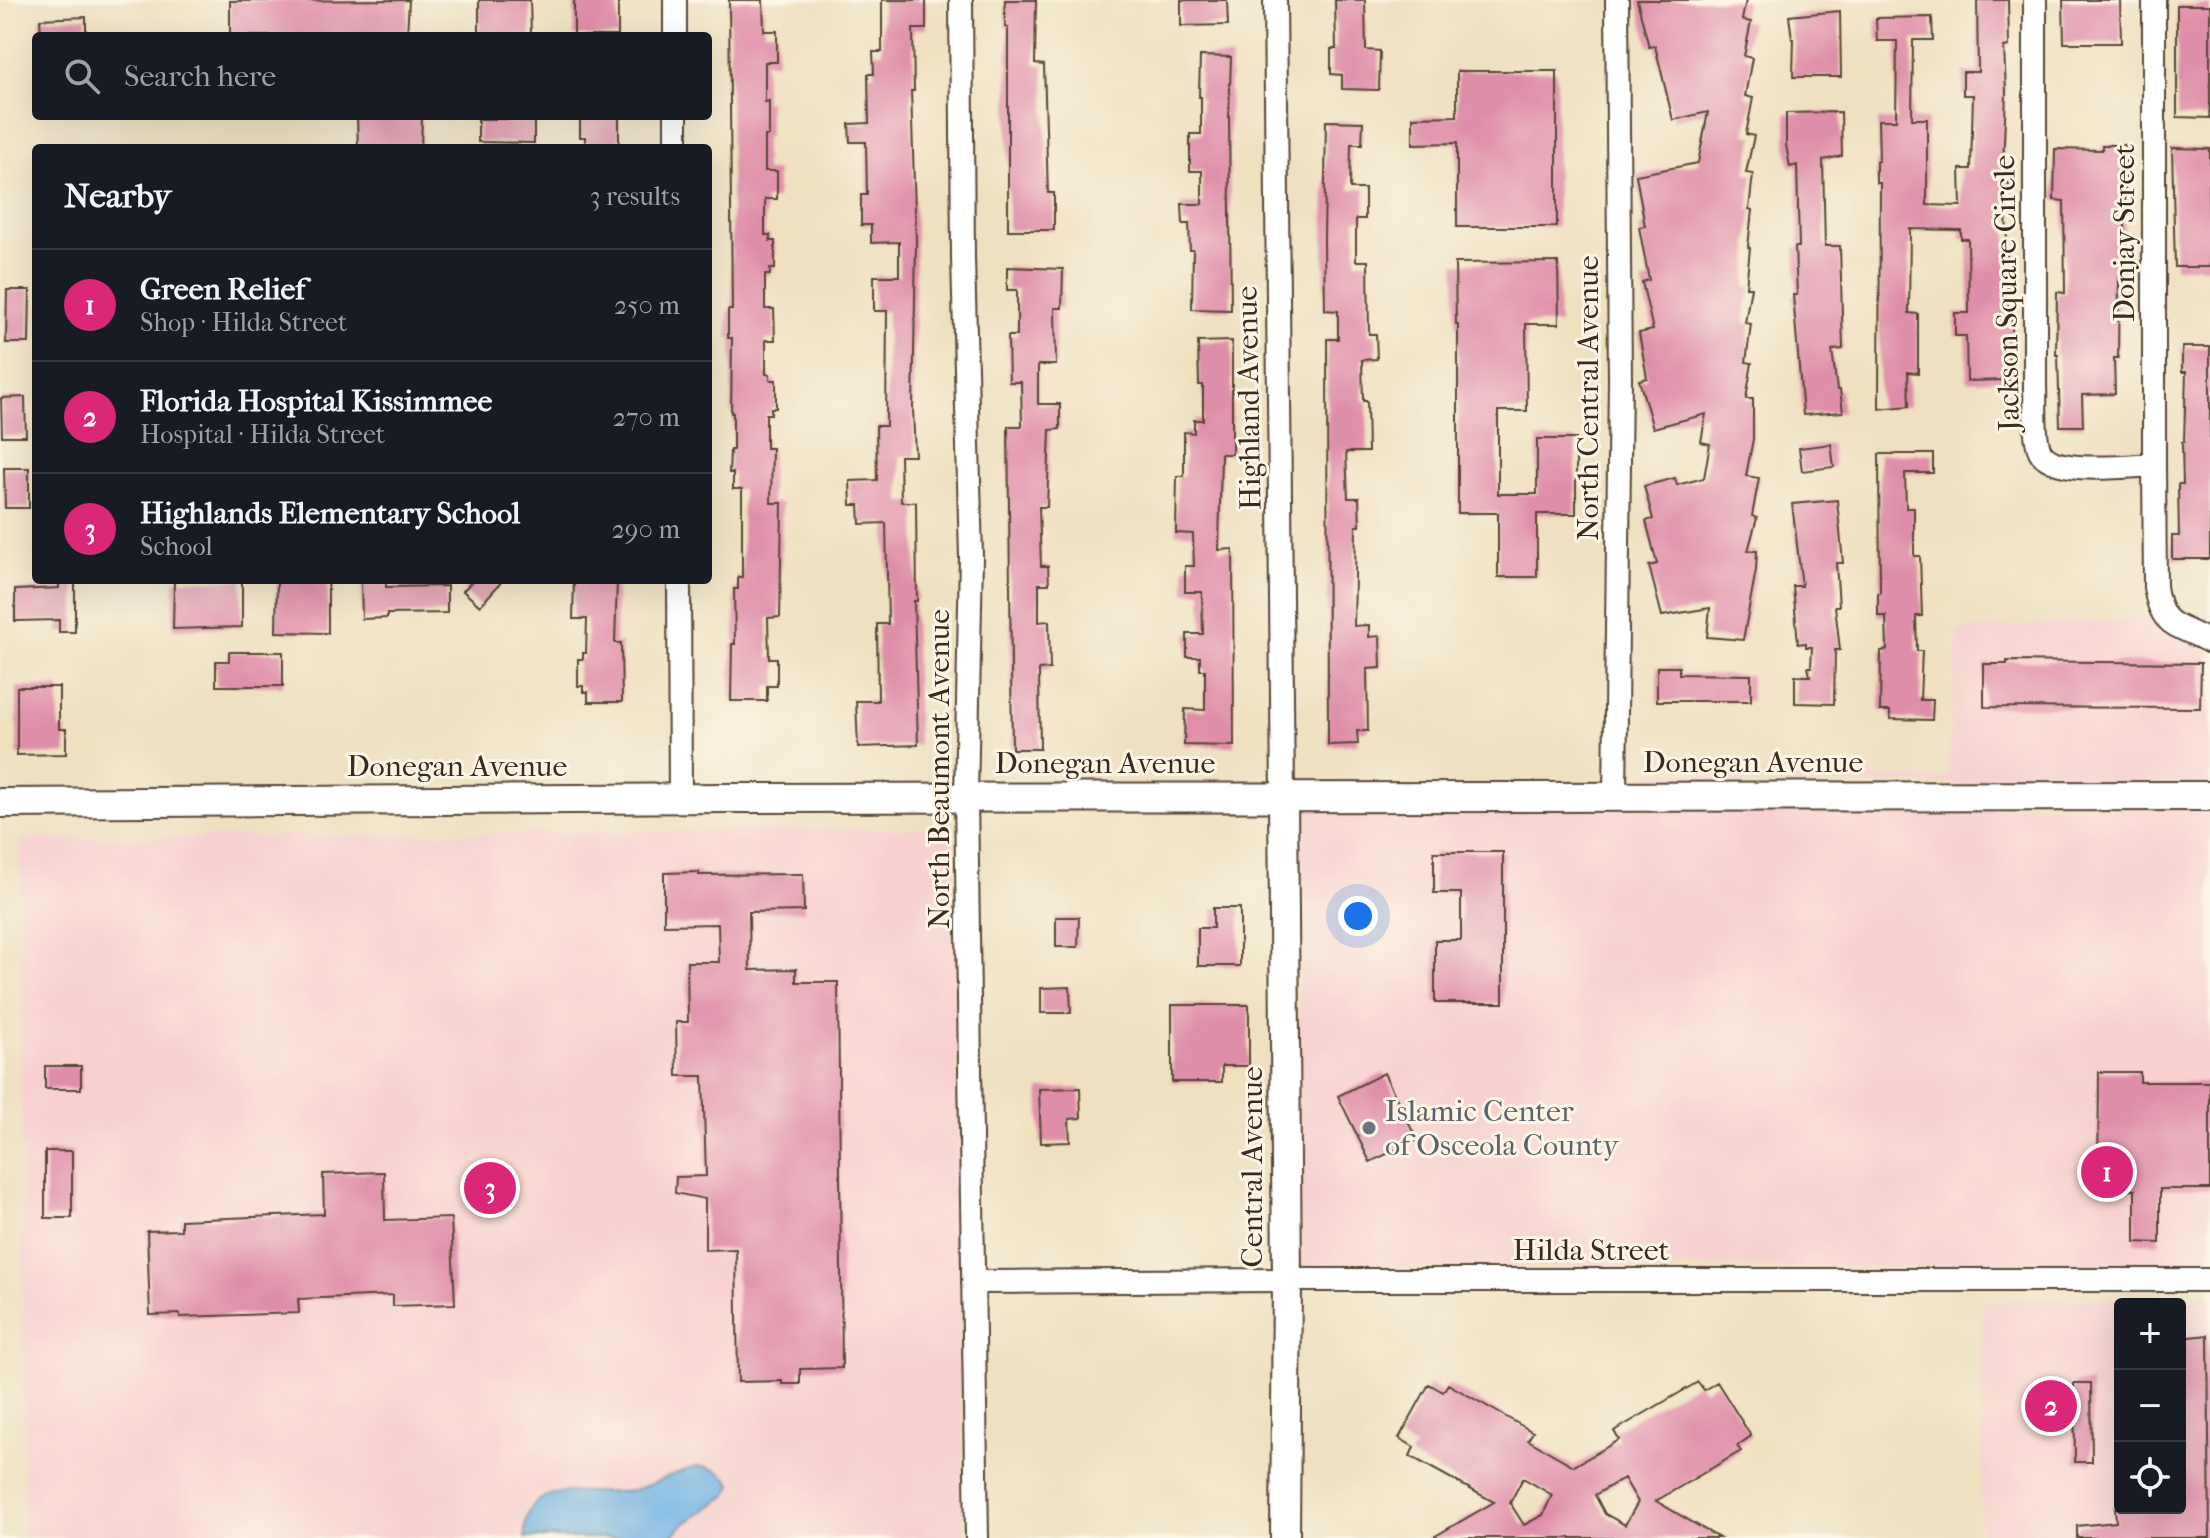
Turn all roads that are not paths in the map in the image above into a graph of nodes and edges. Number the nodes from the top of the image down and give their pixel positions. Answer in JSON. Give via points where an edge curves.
{"nodes":[{"id":1,"x":675,"y":0,"type":"edge"},
{"id":2,"x":961,"y":0,"type":"edge"},
{"id":3,"x":1275,"y":0,"type":"edge"},
{"id":4,"x":1617,"y":0,"type":"edge"},
{"id":5,"x":2035,"y":0,"type":"edge"},
{"id":6,"x":2154,"y":0,"type":"edge"},
{"id":7,"x":675,"y":32,"type":"edge"},
{"id":8,"x":676,"y":120,"type":"edge"},
{"id":9,"x":676,"y":144,"type":"edge"},
{"id":10,"x":2154,"y":465,"type":"junction"},
{"id":11,"x":679,"y":584,"type":"edge"},
{"id":12,"x":2210,"y":642,"type":"edge"},
{"id":13,"x":1283,"y":796,"type":"junction"},
{"id":14,"x":1615,"y":796,"type":"junction"},
{"id":15,"x":2210,"y":796,"type":"edge"},
{"id":16,"x":966,"y":797,"type":"junction"},
{"id":17,"x":680,"y":798,"type":"junction"},
{"id":18,"x":0,"y":803,"type":"edge"},
{"id":19,"x":1287,"y":1280,"type":"junction"},
{"id":20,"x":2210,"y":1280,"type":"edge"},
{"id":21,"x":973,"y":1282,"type":"junction"},
{"id":22,"x":977,"y":1538,"type":"edge"},
{"id":23,"x":1285,"y":1538,"type":"edge"}],
"edges":[{"from":1,"to":7,"type":"street"},
{"from":2,"to":16,"type":"street","name":"North Beaumont Avenue","via":[[971,557]]},
{"from":3,"to":13,"type":"street","name":"Highland Avenue"},
{"from":4,"to":14,"type":"street","name":"North Central Avenue"},
{"from":5,"to":10,"type":"street","name":"Jackson Square Circle","via":[[2035,388],[2040,450],[2058,465]]},
{"from":6,"to":10,"type":"street","name":"Donjay Street"},
{"from":8,"to":9,"type":"street"},
{"from":10,"to":12,"type":"street","via":[[2158,606],[2166,619]]},
{"from":11,"to":17,"type":"street"},
{"from":13,"to":14,"type":"street","name":"Donegan Avenue"},
{"from":13,"to":16,"type":"street","name":"Donegan Avenue"},
{"from":13,"to":19,"type":"street","name":"Central Avenue"},
{"from":14,"to":15,"type":"street","name":"Donegan Avenue"},
{"from":16,"to":17,"type":"street","name":"Donegan Avenue"},
{"from":16,"to":21,"type":"street","name":"North Beaumont Avenue"},
{"from":17,"to":18,"type":"street","name":"Donegan Avenue"},
{"from":19,"to":20,"type":"street","name":"Hilda Street"},
{"from":19,"to":21,"type":"street","name":"Hilda Street"},
{"from":19,"to":23,"type":"street","name":"Central Avenue"},
{"from":21,"to":22,"type":"street","name":"North Beaumont Avenue"}]}
